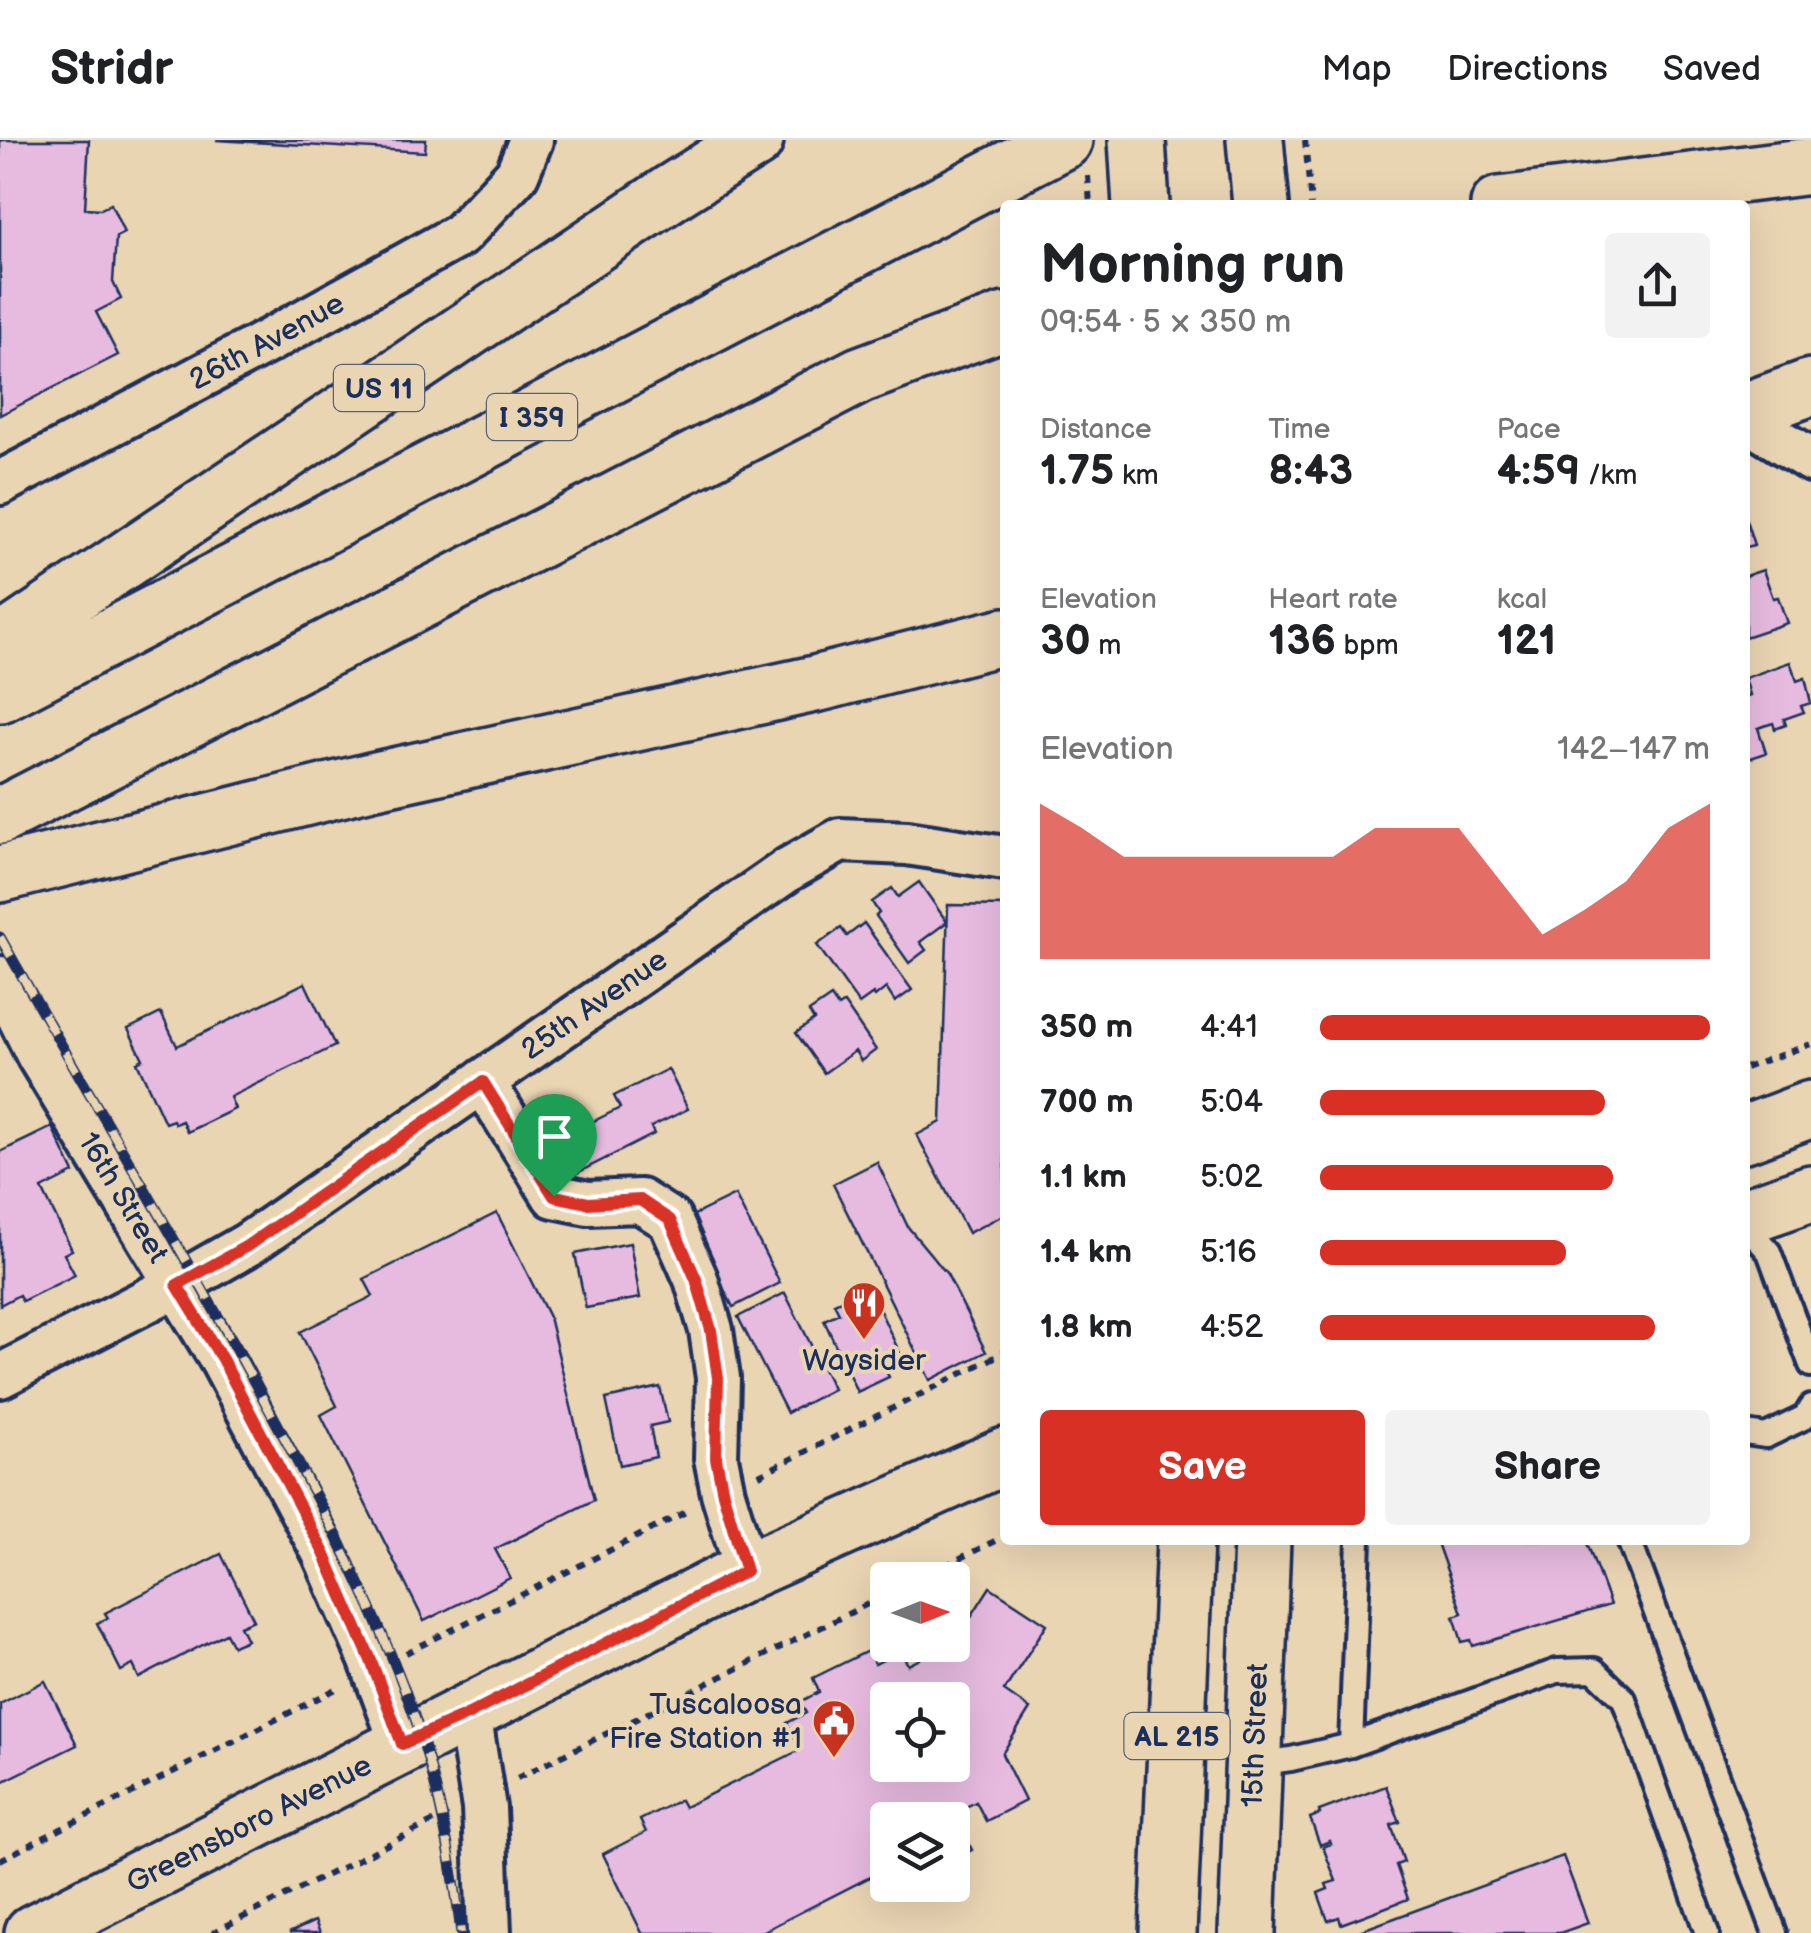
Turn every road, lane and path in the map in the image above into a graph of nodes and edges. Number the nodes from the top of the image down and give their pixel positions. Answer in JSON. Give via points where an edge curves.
{"nodes":[{"id":1,"x":755,"y":140,"type":"edge"},
{"id":2,"x":1064,"y":140,"type":"edge"},
{"id":3,"x":1136,"y":140,"type":"edge"},
{"id":4,"x":1255,"y":140,"type":"edge"},
{"id":5,"x":1305,"y":140,"type":"edge"},
{"id":6,"x":524,"y":157,"type":"edge"},
{"id":7,"x":1811,"y":166,"type":"edge"},
{"id":8,"x":1141,"y":200,"type":"edge"},
{"id":9,"x":1261,"y":200,"type":"edge"},
{"id":10,"x":1311,"y":200,"type":"edge"},
{"id":11,"x":1537,"y":200,"type":"edge"},
{"id":12,"x":1000,"y":324,"type":"edge"},
{"id":13,"x":1811,"y":386,"type":"edge"},
{"id":14,"x":1750,"y":409,"type":"edge"},
{"id":15,"x":1750,"y":422,"type":"edge"},
{"id":16,"x":1811,"y":460,"type":"edge"},
{"id":17,"x":0,"y":483,"type":"edge"},
{"id":18,"x":1000,"y":637,"type":"edge"},
{"id":19,"x":0,"y":644,"type":"edge"},
{"id":20,"x":925,"y":656,"type":"junction"},
{"id":21,"x":1000,"y":670,"type":"edge"},
{"id":22,"x":0,"y":694,"type":"edge"},
{"id":23,"x":0,"y":816,"type":"edge"},
{"id":24,"x":1000,"y":857,"type":"edge"},
{"id":25,"x":0,"y":874,"type":"edge"},
{"id":26,"x":0,"y":978,"type":"edge"},
{"id":27,"x":1811,"y":1044,"type":"edge"},
{"id":28,"x":1750,"y":1066,"type":"edge"},
{"id":29,"x":483,"y":1082,"type":"junction"},
{"id":30,"x":1811,"y":1110,"type":"edge"},
{"id":31,"x":1750,"y":1132,"type":"edge"},
{"id":32,"x":1811,"y":1193,"type":"edge"},
{"id":33,"x":1750,"y":1214,"type":"edge"},
{"id":34,"x":1750,"y":1231,"type":"edge"},
{"id":35,"x":177,"y":1285,"type":"junction"},
{"id":36,"x":1800,"y":1299,"type":"edge"},
{"id":37,"x":1811,"y":1365,"type":"edge"},
{"id":38,"x":0,"y":1376,"type":"edge"},
{"id":39,"x":1811,"y":1407,"type":"edge"},
{"id":40,"x":1750,"y":1434,"type":"edge"},
{"id":41,"x":1000,"y":1458,"type":"edge"},
{"id":42,"x":1000,"y":1538,"type":"edge"},
{"id":43,"x":1185,"y":1545,"type":"edge"},
{"id":44,"x":1262,"y":1545,"type":"edge"},
{"id":45,"x":1359,"y":1545,"type":"edge"},
{"id":46,"x":1631,"y":1545,"type":"edge"},
{"id":47,"x":952,"y":1562,"type":"edge"},
{"id":48,"x":746,"y":1571,"type":"junction"},
{"id":49,"x":870,"y":1603,"type":"edge"},
{"id":50,"x":374,"y":1670,"type":"junction"},
{"id":51,"x":469,"y":1714,"type":"junction"},
{"id":52,"x":402,"y":1744,"type":"junction"},
{"id":53,"x":1350,"y":1745,"type":"junction"},
{"id":54,"x":1254,"y":1764,"type":"junction"},
{"id":55,"x":482,"y":1796,"type":"junction"},
{"id":56,"x":426,"y":1825,"type":"dead end"},
{"id":57,"x":0,"y":1860,"type":"edge"},
{"id":58,"x":33,"y":1933,"type":"edge"},
{"id":59,"x":212,"y":1933,"type":"edge"},
{"id":60,"x":489,"y":1933,"type":"edge"},
{"id":61,"x":1168,"y":1933,"type":"edge"},
{"id":62,"x":1247,"y":1933,"type":"edge"},
{"id":63,"x":1708,"y":1933,"type":"edge"},
{"id":64,"x":1775,"y":1933,"type":"edge"}],
"edges":[{"from":1,"to":19,"type":"main road","number":"US 11"},
{"from":2,"to":22,"type":"main road","number":"I 359"},
{"from":3,"to":8,"type":"main road"},
{"from":4,"to":9,"type":"main road"},
{"from":5,"to":10,"type":"path"},
{"from":6,"to":17,"type":"street","name":"26th Avenue","via":[[460,235]]},
{"from":7,"to":11,"type":"main road"},
{"from":12,"to":23,"type":"main road","via":[[860,376]]},
{"from":13,"to":14,"type":"main road"},
{"from":15,"to":16,"type":"street"},
{"from":18,"to":20,"type":"main road"},
{"from":20,"to":21,"type":"main road"},
{"from":20,"to":25,"type":"main road","via":[[372,781]]},
{"from":24,"to":29,"type":"street","name":"25th Avenue","via":[[840,840]]},
{"from":26,"to":35,"type":"street","name":"16th Street","via":[[38,1055]]},
{"from":27,"to":28,"type":"path"},
{"from":29,"to":35,"type":"street","name":"25th Avenue","via":[[247,1246]]},
{"from":29,"to":48,"type":"street","via":[[554,1196],[588,1203],[640,1200],[670,1220],[711,1330],[718,1378],[716,1458]]},
{"from":30,"to":31,"type":"main road"},
{"from":32,"to":33,"type":"main road"},
{"from":34,"to":36,"type":"lane"},
{"from":35,"to":38,"type":"street","name":"25th Avenue"},
{"from":35,"to":50,"type":"street","name":"16th Street","via":[[324,1553]]},
{"from":36,"to":37,"type":"lane"},
{"from":39,"to":40,"type":"lane","via":[[1805,1417],[1766,1436]]},
{"from":41,"to":48,"type":"main road","name":"Greensboro Avenue"},
{"from":42,"to":47,"type":"path"},
{"from":43,"to":61,"type":"main road","number":"AL 215"},
{"from":44,"to":54,"type":"main road","name":"15th Street","number":"AL 215"},
{"from":45,"to":53,"type":"lane"},
{"from":46,"to":64,"type":"lane"},
{"from":48,"to":51,"type":"main road","name":"Greensboro Avenue"},
{"from":49,"to":55,"type":"path"},
{"from":50,"to":52,"type":"street","name":"16th Street"},
{"from":50,"to":57,"type":"path"},
{"from":51,"to":52,"type":"main road","name":"Greensboro Avenue"},
{"from":51,"to":55,"type":"street"},
{"from":52,"to":58,"type":"main road","name":"Greensboro Avenue"},
{"from":53,"to":54,"type":"lane"},
{"from":53,"to":63,"type":"lane","via":[[1556,1671],[1594,1670],[1624,1699]]},
{"from":54,"to":62,"type":"main road","name":"15th Street","number":"AL 215"},
{"from":55,"to":60,"type":"street"},
{"from":56,"to":59,"type":"path"}]}
